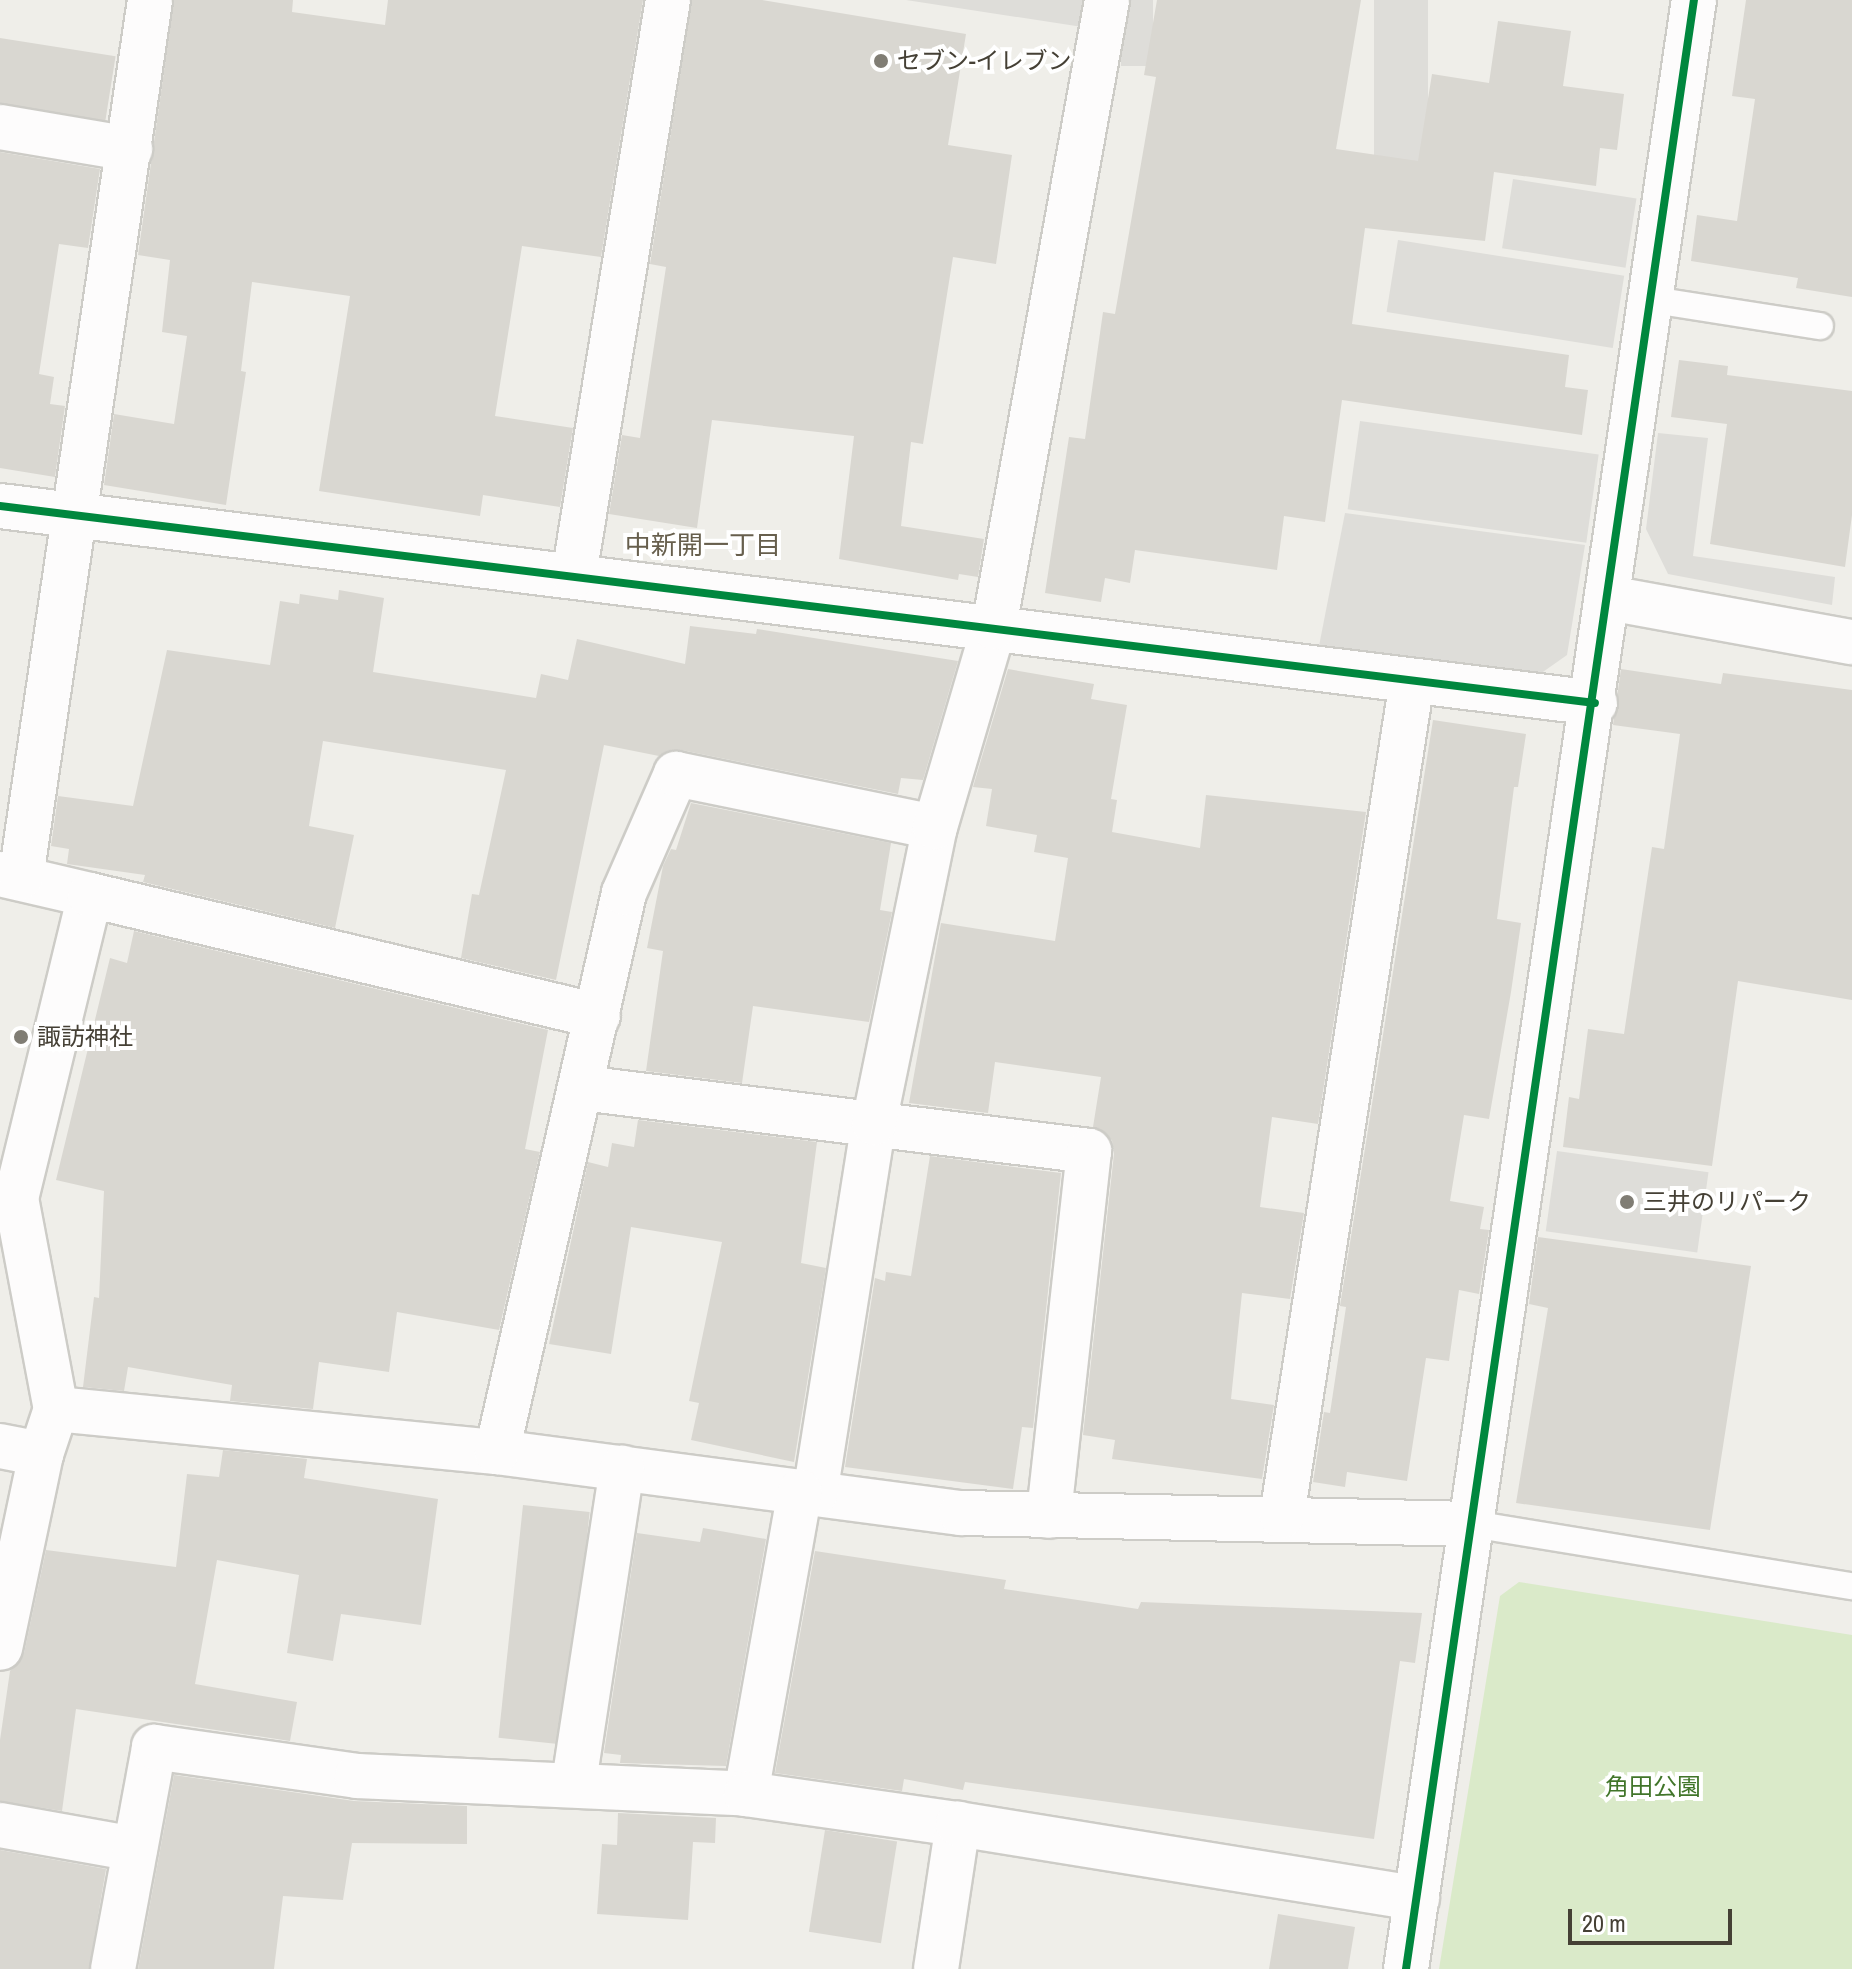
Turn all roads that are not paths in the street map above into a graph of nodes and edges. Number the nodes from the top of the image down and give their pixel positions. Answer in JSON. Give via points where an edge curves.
{"nodes":[{"id":1,"x":150,"y":0,"type":"edge"},
{"id":2,"x":668,"y":0,"type":"edge"},
{"id":3,"x":1107,"y":0,"type":"edge"},
{"id":4,"x":1694,"y":0,"type":"edge"},
{"id":5,"x":0,"y":127,"type":"edge"},
{"id":6,"x":130,"y":149,"type":"junction"},
{"id":7,"x":1647,"y":299,"type":"junction"},
{"id":8,"x":1820,"y":326,"type":"dead end"},
{"id":9,"x":0,"y":506,"type":"edge"},
{"id":10,"x":73,"y":516,"type":"junction"},
{"id":11,"x":574,"y":575,"type":"junction"},
{"id":12,"x":1609,"y":598,"type":"junction"},
{"id":13,"x":994,"y":627,"type":"junction"},
{"id":14,"x":1852,"y":642,"type":"edge"},
{"id":15,"x":1412,"y":681,"type":"junction"},
{"id":16,"x":1595,"y":703,"type":"junction"},
{"id":17,"x":935,"y":827,"type":"junction"},
{"id":18,"x":10,"y":876,"type":"edge"},
{"id":19,"x":90,"y":895,"type":"junction"},
{"id":20,"x":598,"y":1016,"type":"junction"},
{"id":21,"x":582,"y":1088,"type":"junction"},
{"id":22,"x":874,"y":1123,"type":"junction"},
{"id":23,"x":8,"y":1196,"type":"edge"},
{"id":24,"x":56,"y":1409,"type":"junction"},
{"id":25,"x":20,"y":1450,"type":"edge"},
{"id":26,"x":497,"y":1452,"type":"junction"},
{"id":27,"x":622,"y":1468,"type":"junction"},
{"id":28,"x":807,"y":1493,"type":"junction"},
{"id":29,"x":1049,"y":1516,"type":"junction"},
{"id":30,"x":1282,"y":1516,"type":"junction"},
{"id":31,"x":1472,"y":1524,"type":"junction"},
{"id":32,"x":1852,"y":1586,"type":"edge"},
{"id":33,"x":0,"y":1648,"type":"edge"},
{"id":34,"x":574,"y":1782,"type":"junction"},
{"id":35,"x":746,"y":1794,"type":"junction"},
{"id":36,"x":958,"y":1824,"type":"junction"},
{"id":37,"x":0,"y":1825,"type":"edge"},
{"id":38,"x":135,"y":1849,"type":"junction"},
{"id":39,"x":1417,"y":1898,"type":"junction"},
{"id":40,"x":113,"y":1969,"type":"edge"},
{"id":41,"x":936,"y":1969,"type":"edge"},
{"id":42,"x":1406,"y":1969,"type":"edge"}],
"edges":[{"from":1,"to":6,"type":"street"},
{"from":2,"to":11,"type":"street"},
{"from":3,"to":13,"type":"street"},
{"from":4,"to":7,"type":"street"},
{"from":5,"to":6,"type":"street"},
{"from":6,"to":10,"type":"street"},
{"from":7,"to":8,"type":"lane"},
{"from":7,"to":12,"type":"street"},
{"from":9,"to":10,"type":"street"},
{"from":10,"to":11,"type":"street"},
{"from":10,"to":18,"type":"street"},
{"from":11,"to":13,"type":"street"},
{"from":12,"to":14,"type":"street"},
{"from":12,"to":16,"type":"street"},
{"from":13,"to":15,"type":"street"},
{"from":13,"to":17,"type":"street"},
{"from":15,"to":16,"type":"street"},
{"from":15,"to":30,"type":"street"},
{"from":16,"to":31,"type":"street"},
{"from":17,"to":20,"type":"street","via":[[676,774],[624,893]]},
{"from":17,"to":22,"type":"street"},
{"from":18,"to":19,"type":"street"},
{"from":19,"to":20,"type":"street"},
{"from":19,"to":23,"type":"street"},
{"from":20,"to":21,"type":"street"},
{"from":21,"to":22,"type":"street"},
{"from":21,"to":26,"type":"street"},
{"from":22,"to":28,"type":"street"},
{"from":22,"to":29,"type":"street","via":[[1089,1151]]},
{"from":23,"to":24,"type":"street"},
{"from":24,"to":25,"type":"street"},
{"from":24,"to":26,"type":"street"},
{"from":25,"to":33,"type":"street"},
{"from":26,"to":27,"type":"street"},
{"from":27,"to":28,"type":"street"},
{"from":27,"to":34,"type":"street"},
{"from":28,"to":29,"type":"street","via":[[961,1513]]},
{"from":28,"to":35,"type":"street"},
{"from":29,"to":30,"type":"street"},
{"from":30,"to":31,"type":"street"},
{"from":31,"to":32,"type":"lane"},
{"from":31,"to":39,"type":"street"},
{"from":34,"to":35,"type":"street"},
{"from":34,"to":38,"type":"street","via":[[357,1776],[154,1747]]},
{"from":35,"to":36,"type":"street"},
{"from":36,"to":39,"type":"street"},
{"from":36,"to":41,"type":"street"},
{"from":37,"to":38,"type":"street"},
{"from":38,"to":40,"type":"street"},
{"from":39,"to":42,"type":"street"}]}
